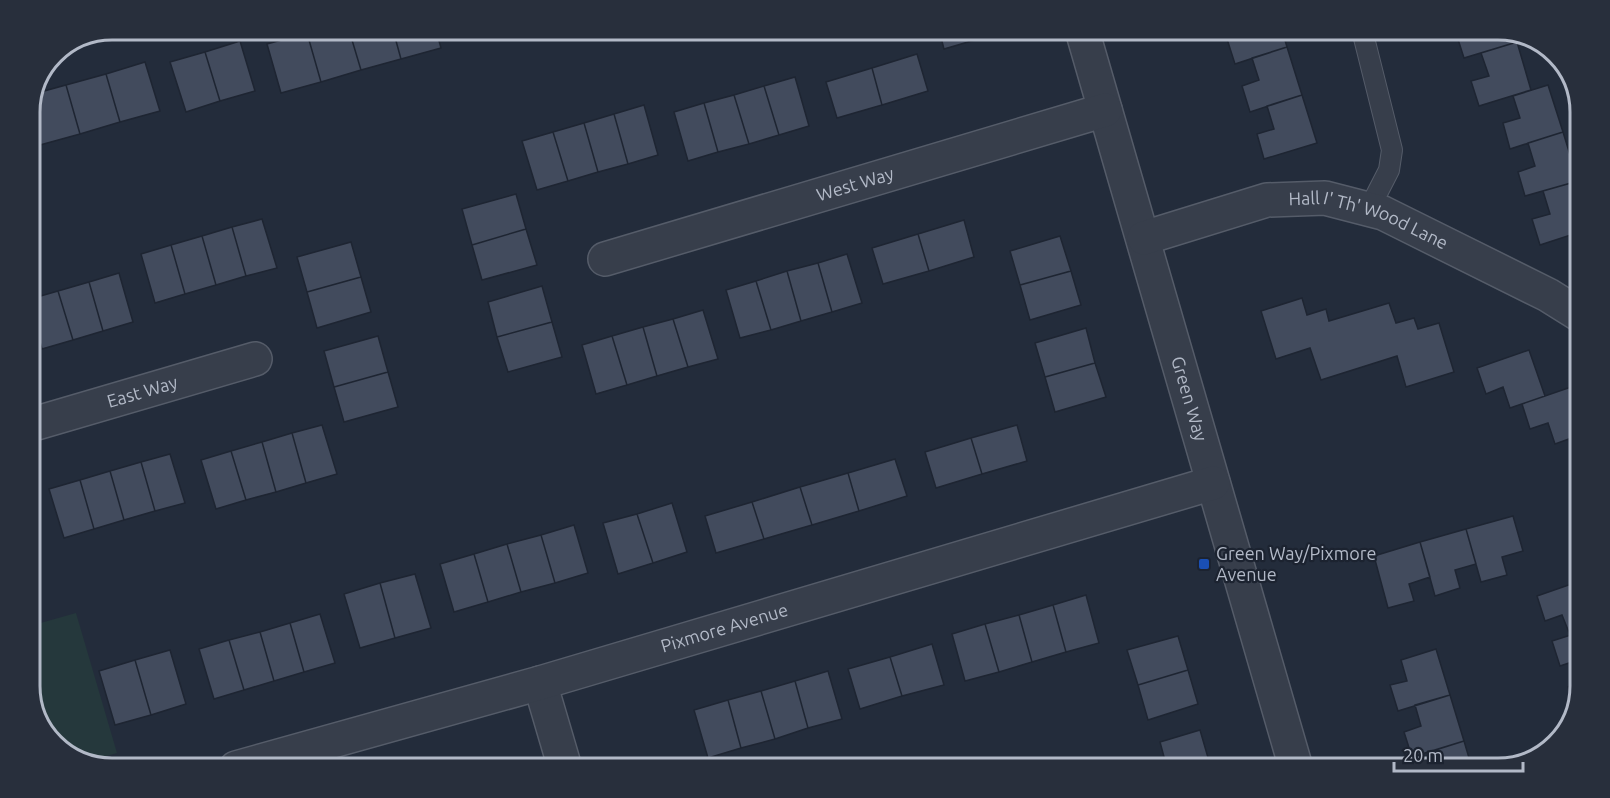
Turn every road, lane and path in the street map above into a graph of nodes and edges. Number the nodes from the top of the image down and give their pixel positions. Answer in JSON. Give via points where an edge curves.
{"nodes":[{"id":1,"x":1085,"y":41,"type":"edge"},
{"id":2,"x":1365,"y":41,"type":"edge"},
{"id":3,"x":1105,"y":110,"type":"junction"},
{"id":4,"x":1369,"y":209,"type":"junction"},
{"id":5,"x":1144,"y":238,"type":"junction"},
{"id":6,"x":605,"y":259,"type":"dead end"},
{"id":7,"x":1569,"y":308,"type":"edge"},
{"id":8,"x":255,"y":359,"type":"dead end"},
{"id":9,"x":41,"y":422,"type":"edge"},
{"id":10,"x":1213,"y":483,"type":"junction"},
{"id":11,"x":540,"y":682,"type":"junction"},
{"id":12,"x":271,"y":758,"type":"edge"},
{"id":13,"x":562,"y":758,"type":"edge"},
{"id":14,"x":1293,"y":758,"type":"edge"}],
"edges":[{"from":1,"to":3,"type":"street","name":"Green Way"},
{"from":2,"to":4,"type":"lane","via":[[1392,150],[1389,170]]},
{"from":3,"to":5,"type":"street","name":"Green Way"},
{"from":3,"to":6,"type":"street","name":"West Way"},
{"from":4,"to":5,"type":"street","name":"Hall I' Th' Wood Lane","via":[[1325,198],[1267,200]]},
{"from":4,"to":7,"type":"street","name":"Hall I' Th' Wood Lane","via":[[1538,289]]},
{"from":5,"to":10,"type":"street","name":"Green Way"},
{"from":8,"to":9,"type":"street","name":"East Way"},
{"from":10,"to":11,"type":"street","name":"Pixmore Avenue"},
{"from":10,"to":14,"type":"street","name":"Green Way"},
{"from":11,"to":12,"type":"street","name":"Pixmore Avenue"},
{"from":11,"to":13,"type":"street"}]}
